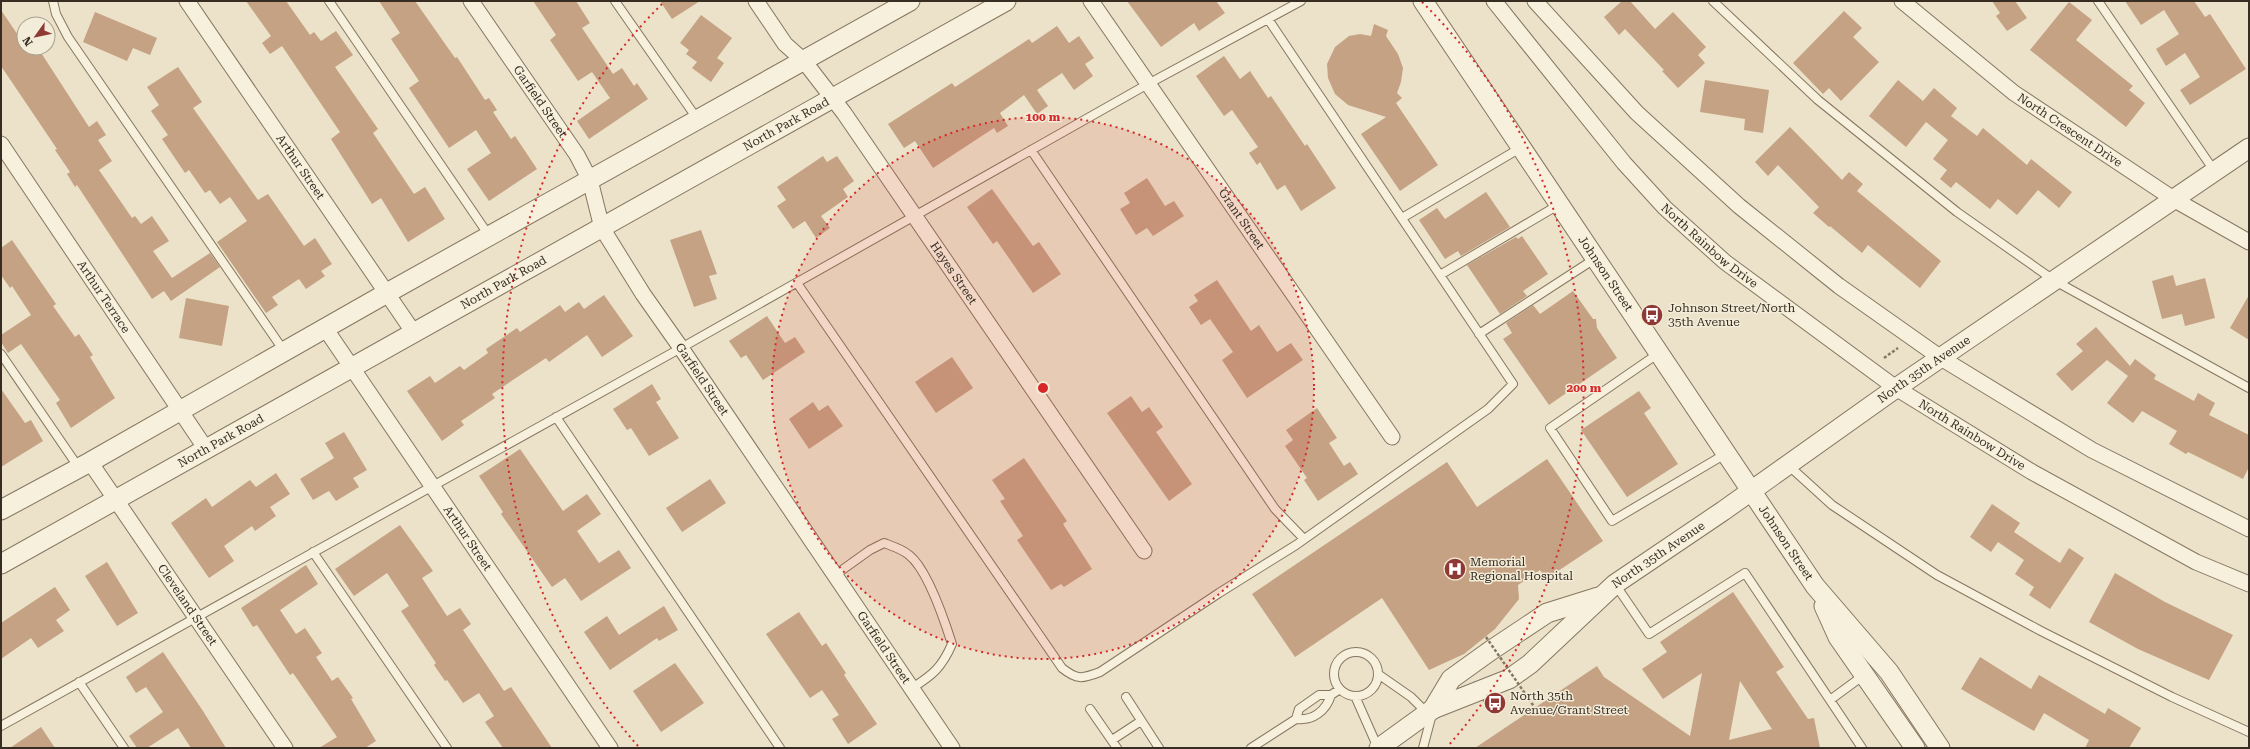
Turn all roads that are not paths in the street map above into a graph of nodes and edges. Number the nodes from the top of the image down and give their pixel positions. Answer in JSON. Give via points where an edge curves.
{"nodes":[{"id":1,"x":53,"y":1,"type":"edge"},
{"id":2,"x":187,"y":1,"type":"edge"},
{"id":3,"x":329,"y":1,"type":"edge"},
{"id":4,"x":471,"y":1,"type":"edge"},
{"id":5,"x":615,"y":1,"type":"edge"},
{"id":6,"x":756,"y":1,"type":"edge"},
{"id":7,"x":1006,"y":1,"type":"edge"},
{"id":8,"x":1091,"y":1,"type":"edge"},
{"id":9,"x":1301,"y":1,"type":"edge"},
{"id":10,"x":1423,"y":1,"type":"edge"},
{"id":11,"x":1494,"y":1,"type":"edge"},
{"id":12,"x":1535,"y":1,"type":"edge"},
{"id":13,"x":1713,"y":1,"type":"edge"},
{"id":14,"x":1902,"y":1,"type":"edge"},
{"id":15,"x":2098,"y":1,"type":"edge"},
{"id":16,"x":903,"y":3,"type":"edge"},
{"id":17,"x":1268,"y":19,"type":"junction"},
{"id":18,"x":804,"y":61,"type":"junction"},
{"id":19,"x":1148,"y":84,"type":"junction"},
{"id":20,"x":832,"y":98,"type":"junction"},
{"id":21,"x":698,"y":120,"type":"junction"},
{"id":22,"x":1,"y":144,"type":"edge"},
{"id":23,"x":1522,"y":147,"type":"junction"},
{"id":24,"x":2249,"y":148,"type":"edge"},
{"id":25,"x":1031,"y":150,"type":"junction"},
{"id":26,"x":2215,"y":172,"type":"junction"},
{"id":27,"x":590,"y":180,"type":"junction"},
{"id":28,"x":2175,"y":200,"type":"junction"},
{"id":29,"x":1560,"y":204,"type":"junction"},
{"id":30,"x":914,"y":215,"type":"junction"},
{"id":31,"x":1402,"y":218,"type":"junction"},
{"id":32,"x":602,"y":228,"type":"junction"},
{"id":33,"x":490,"y":237,"type":"junction"},
{"id":34,"x":2249,"y":242,"type":"edge"},
{"id":35,"x":1596,"y":258,"type":"junction"},
{"id":36,"x":1440,"y":276,"type":"junction"},
{"id":37,"x":2055,"y":281,"type":"junction"},
{"id":38,"x":797,"y":282,"type":"junction"},
{"id":39,"x":386,"y":293,"type":"junction"},
{"id":40,"x":325,"y":328,"type":"junction"},
{"id":41,"x":414,"y":333,"type":"junction"},
{"id":42,"x":1479,"y":334,"type":"junction"},
{"id":43,"x":681,"y":348,"type":"junction"},
{"id":44,"x":284,"y":351,"type":"junction"},
{"id":45,"x":1660,"y":353,"type":"junction"},
{"id":46,"x":1,"y":354,"type":"edge"},
{"id":47,"x":1941,"y":358,"type":"junction"},
{"id":48,"x":352,"y":368,"type":"junction"},
{"id":49,"x":1896,"y":388,"type":"junction"},
{"id":50,"x":2249,"y":388,"type":"edge"},
{"id":51,"x":180,"y":410,"type":"junction"},
{"id":52,"x":556,"y":416,"type":"junction"},
{"id":53,"x":1392,"y":437,"type":"dead end"},
{"id":54,"x":206,"y":449,"type":"junction"},
{"id":55,"x":1727,"y":453,"type":"junction"},
{"id":56,"x":1787,"y":464,"type":"junction"},
{"id":57,"x":84,"y":465,"type":"junction"},
{"id":58,"x":431,"y":485,"type":"junction"},
{"id":59,"x":1751,"y":489,"type":"junction"},
{"id":60,"x":115,"y":499,"type":"junction"},
{"id":61,"x":1,"y":510,"type":"edge"},
{"id":62,"x":2249,"y":529,"type":"edge"},
{"id":63,"x":1304,"y":539,"type":"junction"},
{"id":64,"x":1144,"y":551,"type":"dead end"},
{"id":65,"x":313,"y":552,"type":"junction"},
{"id":66,"x":1,"y":563,"type":"edge"},
{"id":67,"x":835,"y":575,"type":"junction"},
{"id":68,"x":2249,"y":584,"type":"edge"},
{"id":69,"x":1815,"y":586,"type":"junction"},
{"id":70,"x":1609,"y":590,"type":"junction"},
{"id":71,"x":197,"y":618,"type":"junction"},
{"id":72,"x":1378,"y":674,"type":"junction"},
{"id":73,"x":1864,"y":675,"type":"junction"},
{"id":74,"x":79,"y":682,"type":"junction"},
{"id":75,"x":912,"y":688,"type":"junction"},
{"id":76,"x":1340,"y":689,"type":"junction"},
{"id":77,"x":1332,"y":695,"type":"junction"},
{"id":78,"x":1354,"y":696,"type":"junction"},
{"id":79,"x":1126,"y":697,"type":"dead end"},
{"id":80,"x":1830,"y":700,"type":"junction"},
{"id":81,"x":1090,"y":709,"type":"dead end"},
{"id":82,"x":1430,"y":711,"type":"junction"},
{"id":83,"x":1296,"y":719,"type":"junction"},
{"id":84,"x":1141,"y":721,"type":"junction"},
{"id":85,"x":1,"y":726,"type":"edge"},
{"id":86,"x":2249,"y":732,"type":"edge"},
{"id":87,"x":1112,"y":740,"type":"junction"},
{"id":88,"x":124,"y":748,"type":"edge"},
{"id":89,"x":285,"y":748,"type":"edge"},
{"id":90,"x":447,"y":748,"type":"edge"},
{"id":91,"x":610,"y":748,"type":"edge"},
{"id":92,"x":780,"y":748,"type":"edge"},
{"id":93,"x":952,"y":748,"type":"edge"},
{"id":94,"x":1117,"y":748,"type":"edge"},
{"id":95,"x":1159,"y":748,"type":"edge"},
{"id":96,"x":1251,"y":748,"type":"edge"},
{"id":97,"x":1378,"y":748,"type":"edge"},
{"id":98,"x":1423,"y":748,"type":"edge"},
{"id":99,"x":1862,"y":748,"type":"edge"},
{"id":100,"x":1915,"y":748,"type":"edge"},
{"id":101,"x":1940,"y":748,"type":"edge"}],
"edges":[{"from":1,"to":44,"type":"lane","via":[[65,32]]},
{"from":2,"to":39,"type":"street","name":"Arthur Street"},
{"from":3,"to":33,"type":"lane"},
{"from":4,"to":27,"type":"street","name":"Garfield Street","via":[[577,155]]},
{"from":5,"to":21,"type":"lane"},
{"from":6,"to":18,"type":"street","name":"Hayes Street","via":[[785,44]]},
{"from":7,"to":20,"type":"street","name":"North Park Road"},
{"from":8,"to":19,"type":"street","name":"Grant Street"},
{"from":9,"to":17,"type":"lane"},
{"from":10,"to":23,"type":"street","name":"Johnson Street"},
{"from":11,"to":49,"type":"street","name":"North Rainbow Drive","via":[[1624,164],[1665,208],[1725,262]]},
{"from":12,"to":47,"type":"street","via":[[1637,113],[1739,206],[1839,286]]},
{"from":13,"to":37,"type":"lane","via":[[1818,100],[1957,212]]},
{"from":14,"to":28,"type":"street","name":"North Crescent Drive","via":[[2014,92]]},
{"from":15,"to":26,"type":"lane"},
{"from":16,"to":18,"type":"street"},
{"from":17,"to":19,"type":"lane"},
{"from":17,"to":31,"type":"lane"},
{"from":18,"to":20,"type":"street","name":"Hayes Street"},
{"from":18,"to":21,"type":"street"},
{"from":19,"to":25,"type":"lane"},
{"from":19,"to":53,"type":"street","name":"Grant Street"},
{"from":20,"to":30,"type":"street","name":"Hayes Street"},
{"from":20,"to":32,"type":"street","name":"North Park Road"},
{"from":21,"to":27,"type":"street"},
{"from":22,"to":51,"type":"street","name":"Arthur Terrace"},
{"from":23,"to":29,"type":"street","name":"Johnson Street"},
{"from":23,"to":31,"type":"lane"},
{"from":24,"to":26,"type":"street","name":"North 35th Avenue"},
{"from":25,"to":30,"type":"lane"},
{"from":25,"to":63,"type":"lane","via":[[1275,509]]},
{"from":26,"to":28,"type":"street","name":"North 35th Avenue"},
{"from":27,"to":32,"type":"street","name":"Garfield Street"},
{"from":27,"to":33,"type":"street"},
{"from":28,"to":34,"type":"street","name":"North Crescent Drive"},
{"from":28,"to":37,"type":"street","name":"North 35th Avenue"},
{"from":29,"to":35,"type":"street","name":"Johnson Street"},
{"from":29,"to":36,"type":"lane"},
{"from":30,"to":38,"type":"lane"},
{"from":30,"to":64,"type":"street","name":"Hayes Street"},
{"from":31,"to":36,"type":"lane"},
{"from":32,"to":41,"type":"street","name":"North Park Road"},
{"from":32,"to":43,"type":"street","name":"Garfield Street","via":[[643,294]]},
{"from":33,"to":39,"type":"street"},
{"from":35,"to":42,"type":"lane"},
{"from":35,"to":45,"type":"street","name":"Johnson Street"},
{"from":36,"to":42,"type":"lane"},
{"from":37,"to":47,"type":"street","name":"North 35th Avenue"},
{"from":37,"to":50,"type":"lane"},
{"from":38,"to":43,"type":"lane"},
{"from":38,"to":63,"type":"lane","via":[[1062,668],[1073,676],[1086,677],[1100,672]]},
{"from":39,"to":40,"type":"street"},
{"from":39,"to":41,"type":"street","name":"Arthur Street"},
{"from":40,"to":44,"type":"street"},
{"from":40,"to":48,"type":"street","name":"Arthur Street"},
{"from":41,"to":48,"type":"street","name":"North Park Road"},
{"from":42,"to":63,"type":"lane","via":[[1513,384],[1488,409]]},
{"from":43,"to":52,"type":"lane"},
{"from":43,"to":67,"type":"street","name":"Garfield Street"},
{"from":44,"to":51,"type":"street"},
{"from":45,"to":55,"type":"street","name":"Johnson Street"},
{"from":45,"to":55,"type":"lane","via":[[1550,428],[1554,435],[1612,521]]},
{"from":46,"to":57,"type":"lane"},
{"from":47,"to":49,"type":"street","name":"North 35th Avenue"},
{"from":47,"to":62,"type":"street","via":[[2092,450]]},
{"from":48,"to":54,"type":"street","name":"North Park Road"},
{"from":48,"to":58,"type":"street","name":"Arthur Street"},
{"from":49,"to":56,"type":"street","name":"North 35th Avenue"},
{"from":49,"to":68,"type":"street","name":"North Rainbow Drive","via":[[2038,475],[2196,562]]},
{"from":51,"to":54,"type":"street","name":"Arthur Terrace"},
{"from":51,"to":57,"type":"street"},
{"from":52,"to":58,"type":"lane"},
{"from":52,"to":92,"type":"lane"},
{"from":54,"to":60,"type":"street","name":"North Park Road"},
{"from":55,"to":59,"type":"street","name":"Johnson Street"},
{"from":56,"to":59,"type":"street","name":"North 35th Avenue"},
{"from":56,"to":86,"type":"lane","via":[[1832,505],[1937,574],[2172,698]]},
{"from":57,"to":60,"type":"street","name":"Cleveland Street"},
{"from":57,"to":61,"type":"street"},
{"from":58,"to":65,"type":"lane"},
{"from":58,"to":91,"type":"street","name":"Arthur Street"},
{"from":59,"to":69,"type":"street","name":"Johnson Street"},
{"from":59,"to":70,"type":"street","name":"North 35th Avenue"},
{"from":60,"to":66,"type":"street","name":"North Park Road"},
{"from":60,"to":71,"type":"street","name":"Cleveland Street"},
{"from":65,"to":71,"type":"lane"},
{"from":65,"to":90,"type":"lane"},
{"from":67,"to":75,"type":"street","name":"Garfield Street"},
{"from":67,"to":75,"type":"lane","via":[[884,543],[909,555],[918,567],[928,582],[952,644],[943,663],[930,677]]},
{"from":69,"to":73,"type":"street","name":"Johnson Street","via":[[1838,637]]},
{"from":69,"to":101,"type":"street","name":"Johnson Street","via":[[1889,672]]},
{"from":70,"to":80,"type":"lane","via":[[1649,634],[1745,573]]},
{"from":70,"to":82,"type":"street","name":"North 35th Avenue","via":[[1530,664],[1509,679]]},
{"from":70,"to":82,"type":"street","name":"North 35th Avenue","via":[[1547,613],[1451,679]]},
{"from":71,"to":74,"type":"lane"},
{"from":71,"to":89,"type":"street","name":"Cleveland Street"},
{"from":72,"to":76,"type":"lane","via":[[1374,660],[1368,655],[1354,651],[1336,663],[1334,678]]},
{"from":72,"to":78,"type":"lane","via":[[1374,688],[1362,695]]},
{"from":72,"to":82,"type":"lane"},
{"from":73,"to":80,"type":"lane"},
{"from":73,"to":100,"type":"street","name":"Johnson Street"},
{"from":74,"to":85,"type":"lane"},
{"from":74,"to":88,"type":"lane"},
{"from":75,"to":93,"type":"street","name":"Garfield Street"},
{"from":76,"to":77,"type":"lane"},
{"from":76,"to":78,"type":"lane"},
{"from":77,"to":83,"type":"lane","via":[[1319,696],[1299,708]]},
{"from":77,"to":83,"type":"lane","via":[[1327,707],[1307,720]]},
{"from":78,"to":97,"type":"lane"},
{"from":79,"to":84,"type":"lane"},
{"from":80,"to":99,"type":"lane"},
{"from":81,"to":87,"type":"lane"},
{"from":82,"to":97,"type":"street","name":"North 35th Avenue"},
{"from":82,"to":98,"type":"lane"},
{"from":83,"to":96,"type":"lane"},
{"from":84,"to":87,"type":"lane"},
{"from":84,"to":95,"type":"lane"},
{"from":87,"to":94,"type":"lane"}]}
